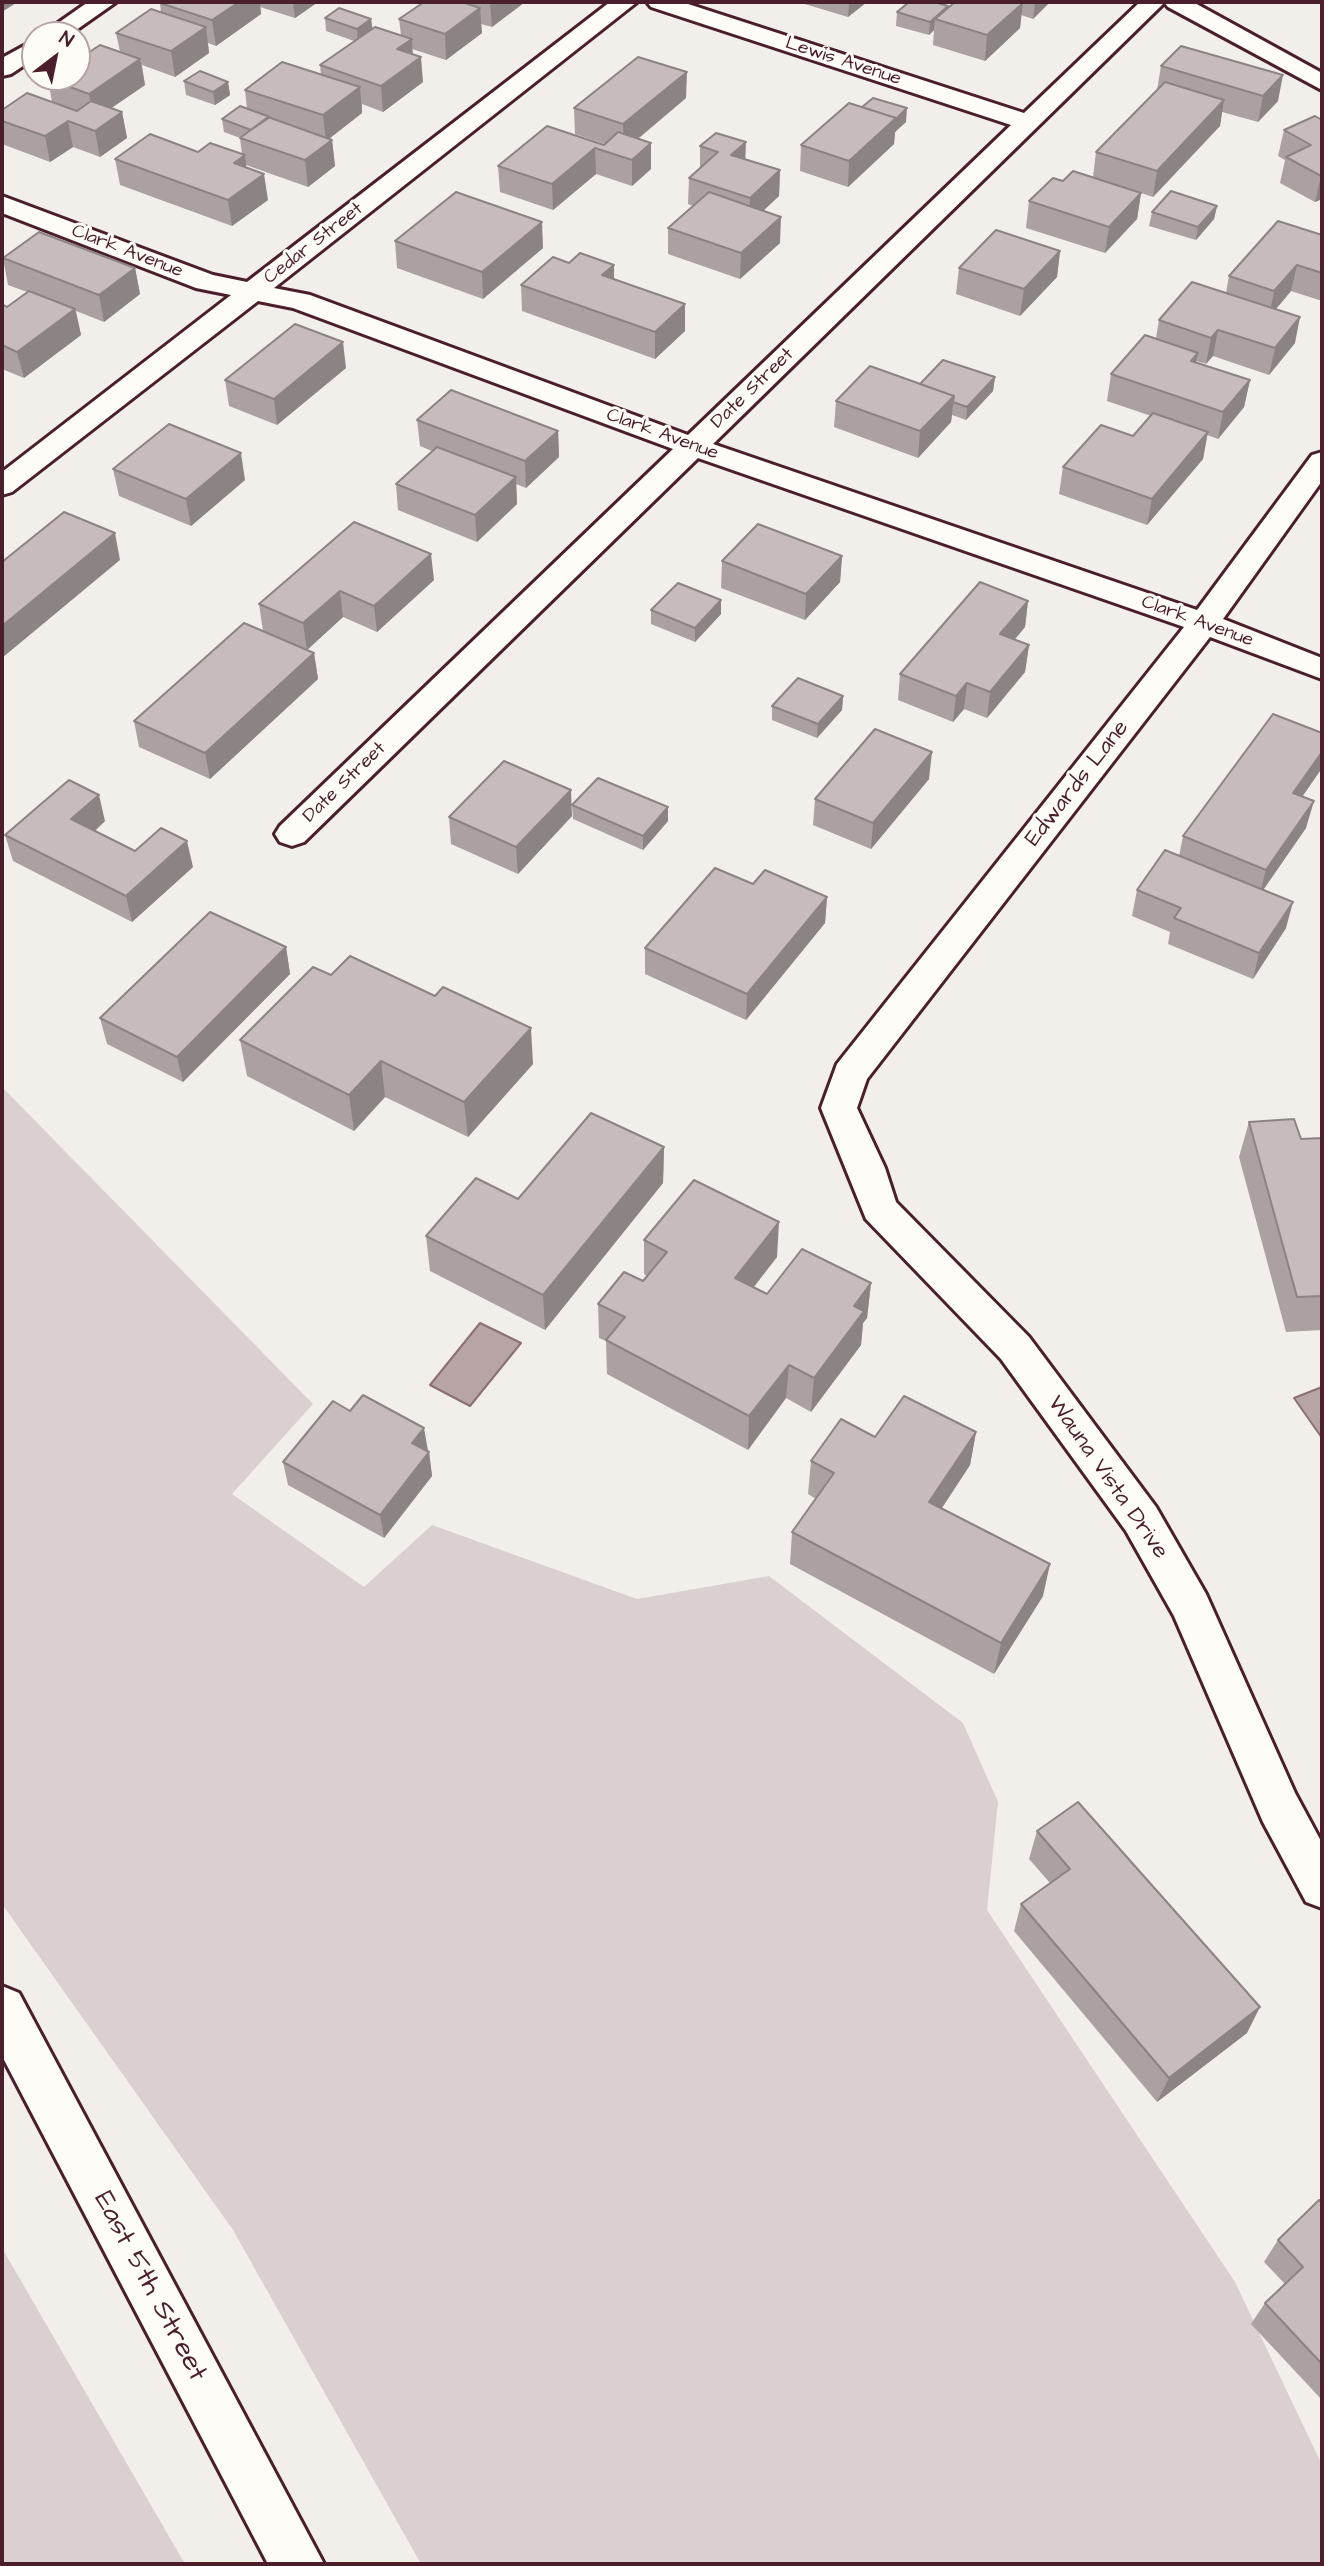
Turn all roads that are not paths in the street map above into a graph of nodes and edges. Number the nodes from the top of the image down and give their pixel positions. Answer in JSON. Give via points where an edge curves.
{"nodes":[{"id":1,"x":104,"y":2,"type":"edge"},
{"id":2,"x":625,"y":2,"type":"edge"},
{"id":3,"x":659,"y":2,"type":"edge"},
{"id":4,"x":1153,"y":2,"type":"edge"},
{"id":5,"x":1176,"y":2,"type":"edge"},
{"id":6,"x":75,"y":21,"type":"edge"},
{"id":7,"x":21,"y":56,"type":"edge"},
{"id":8,"x":2,"y":69,"type":"edge"},
{"id":9,"x":1322,"y":83,"type":"edge"},
{"id":10,"x":1026,"y":122,"type":"junction"},
{"id":11,"x":2,"y":204,"type":"edge"},
{"id":12,"x":253,"y":291,"type":"junction"},
{"id":13,"x":693,"y":447,"type":"junction"},
{"id":14,"x":1322,"y":461,"type":"edge"},
{"id":15,"x":2,"y":486,"type":"edge"},
{"id":16,"x":1204,"y":623,"type":"junction"},
{"id":17,"x":1322,"y":670,"type":"edge"},
{"id":18,"x":292,"y":834,"type":"dead end"},
{"id":19,"x":839,"y":1108,"type":"joint"},
{"id":20,"x":1322,"y":1887,"type":"edge"},
{"id":21,"x":2,"y":2009,"type":"edge"},
{"id":22,"x":297,"y":2564,"type":"edge"}],
"edges":[{"from":1,"to":6,"type":"street"},
{"from":2,"to":12,"type":"street","name":"Cedar Street"},
{"from":3,"to":10,"type":"street","name":"Lewis Avenue"},
{"from":4,"to":10,"type":"street","name":"Date Street"},
{"from":5,"to":9,"type":"street"},
{"from":7,"to":8,"type":"street"},
{"from":10,"to":13,"type":"street","name":"Date Street"},
{"from":11,"to":12,"type":"street","name":"Clark Avenue","via":[[206,282]]},
{"from":12,"to":13,"type":"street","name":"Clark Avenue","via":[[300,301]]},
{"from":12,"to":15,"type":"street","name":"Cedar Street"},
{"from":13,"to":16,"type":"street","name":"Clark Avenue"},
{"from":13,"to":18,"type":"street","name":"Date Street"},
{"from":14,"to":16,"type":"street","name":"Edwards Lane"},
{"from":16,"to":17,"type":"street","name":"Clark Avenue"},
{"from":16,"to":19,"type":"street","name":"Edwards Lane","via":[[850,1074]]},
{"from":19,"to":20,"type":"street","name":"Wauna Vista Drive","via":[[879,1209],[1015,1348],[1141,1519],[1191,1606],[1279,1807]]},
{"from":21,"to":22,"type":"street","name":"East 5th Street"}]}
